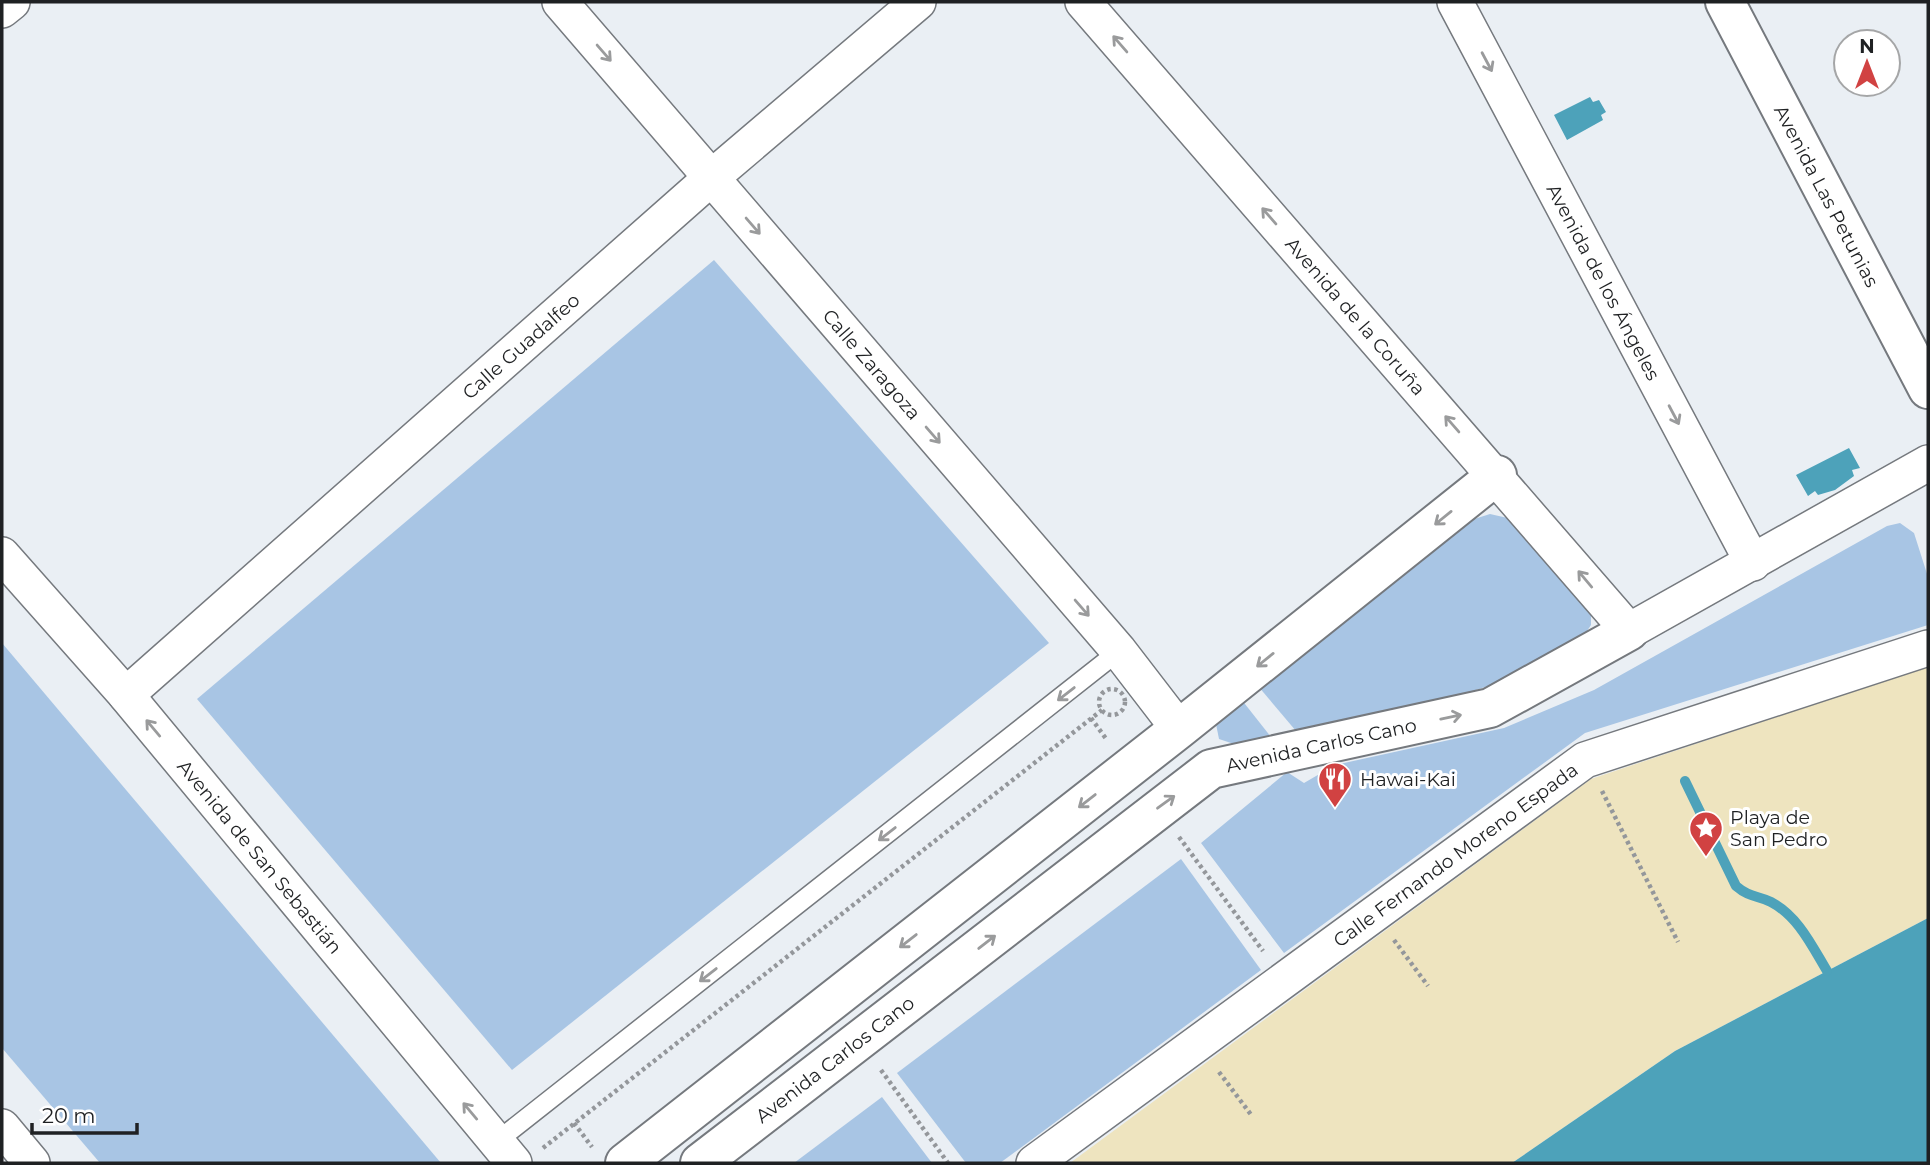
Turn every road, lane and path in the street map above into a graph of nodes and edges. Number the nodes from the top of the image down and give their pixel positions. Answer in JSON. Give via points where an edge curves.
{"nodes":[{"id":1,"x":12,"y":2,"type":"edge"},
{"id":2,"x":560,"y":2,"type":"edge"},
{"id":3,"x":918,"y":2,"type":"edge"},
{"id":4,"x":1083,"y":2,"type":"edge"},
{"id":5,"x":1455,"y":2,"type":"edge"},
{"id":6,"x":1725,"y":2,"type":"edge"},
{"id":7,"x":2,"y":10,"type":"edge"},
{"id":8,"x":711,"y":178,"type":"junction"},
{"id":9,"x":1928,"y":389,"type":"edge"},
{"id":10,"x":1928,"y":463,"type":"edge"},
{"id":11,"x":1497,"y":475,"type":"junction"},
{"id":12,"x":2,"y":555,"type":"edge"},
{"id":13,"x":1753,"y":563,"type":"junction"},
{"id":14,"x":1629,"y":631,"type":"junction"},
{"id":15,"x":1928,"y":648,"type":"edge"},
{"id":16,"x":1119,"y":652,"type":"junction"},
{"id":17,"x":126,"y":695,"type":"junction"},
{"id":18,"x":1102,"y":710,"type":"dead end"},
{"id":19,"x":1091,"y":718,"type":"junction"},
{"id":20,"x":1179,"y":729,"type":"junction"},
{"id":21,"x":1585,"y":760,"type":"junction"},
{"id":22,"x":1128,"y":768,"type":"junction"},
{"id":23,"x":1157,"y":808,"type":"junction"},
{"id":24,"x":1678,"y":942,"type":"dead end"},
{"id":25,"x":1284,"y":979,"type":"junction"},
{"id":26,"x":861,"y":1041,"type":"junction"},
{"id":27,"x":574,"y":1122,"type":"junction"},
{"id":28,"x":2,"y":1127,"type":"edge"},
{"id":29,"x":514,"y":1154,"type":"edge"},
{"id":30,"x":610,"y":1158,"type":"edge"},
{"id":31,"x":32,"y":1163,"type":"edge"},
{"id":32,"x":700,"y":1163,"type":"edge"},
{"id":33,"x":948,"y":1163,"type":"edge"},
{"id":34,"x":1034,"y":1163,"type":"edge"}],
"edges":[{"from":1,"to":7,"type":"street"},
{"from":2,"to":8,"type":"street","name":"Calle Zaragoza","one_way":true},
{"from":3,"to":8,"type":"street","name":"Calle Guadalfeo"},
{"from":11,"to":4,"type":"street","name":"Avenida de la Coruña","one_way":true},
{"from":5,"to":13,"type":"street","name":"Avenida de los Ángeles","one_way":true},
{"from":6,"to":9,"type":"street","name":"Avenida Las Petunias"},
{"from":8,"to":16,"type":"street","name":"Calle Zaragoza","one_way":true},
{"from":8,"to":17,"type":"street","name":"Calle Guadalfeo"},
{"from":10,"to":13,"type":"street","name":"Avenida Carlos Cano"},
{"from":14,"to":11,"type":"street","name":"Avenida de la Coruña","one_way":true},
{"from":11,"to":20,"type":"street","one_way":true},
{"from":12,"to":17,"type":"street","name":"Avenida de San Sebastián"},
{"from":13,"to":14,"type":"street","name":"Avenida Carlos Cano"},
{"from":23,"to":14,"type":"street","name":"Avenida Carlos Cano","one_way":true,"via":[[1211,769],[1489,708]]},
{"from":15,"to":21,"type":"street","name":"Calle Fernando Moreno Espada"},
{"from":16,"to":20,"type":"street","name":"Calle Zaragoza"},
{"from":16,"to":29,"type":"lane","one_way":true},
{"from":29,"to":17,"type":"street","name":"Avenida de San Sebastián","one_way":true},
{"from":18,"to":19,"type":"path"},
{"from":19,"to":22,"type":"path"},
{"from":19,"to":27,"type":"path"},
{"from":20,"to":22,"type":"street"},
{"from":21,"to":24,"type":"path"},
{"from":21,"to":25,"type":"street","name":"Calle Fernando Moreno Espada"},
{"from":22,"to":30,"type":"street","one_way":true},
{"from":23,"to":25,"type":"path"},
{"from":26,"to":23,"type":"street","name":"Avenida Carlos Cano","one_way":true},
{"from":25,"to":34,"type":"street","name":"Calle Fernando Moreno Espada"},
{"from":26,"to":32,"type":"street","name":"Avenida Carlos Cano"},
{"from":26,"to":33,"type":"path"},
{"from":27,"to":29,"type":"path"},
{"from":27,"to":30,"type":"path"},
{"from":28,"to":31,"type":"street"}]}
